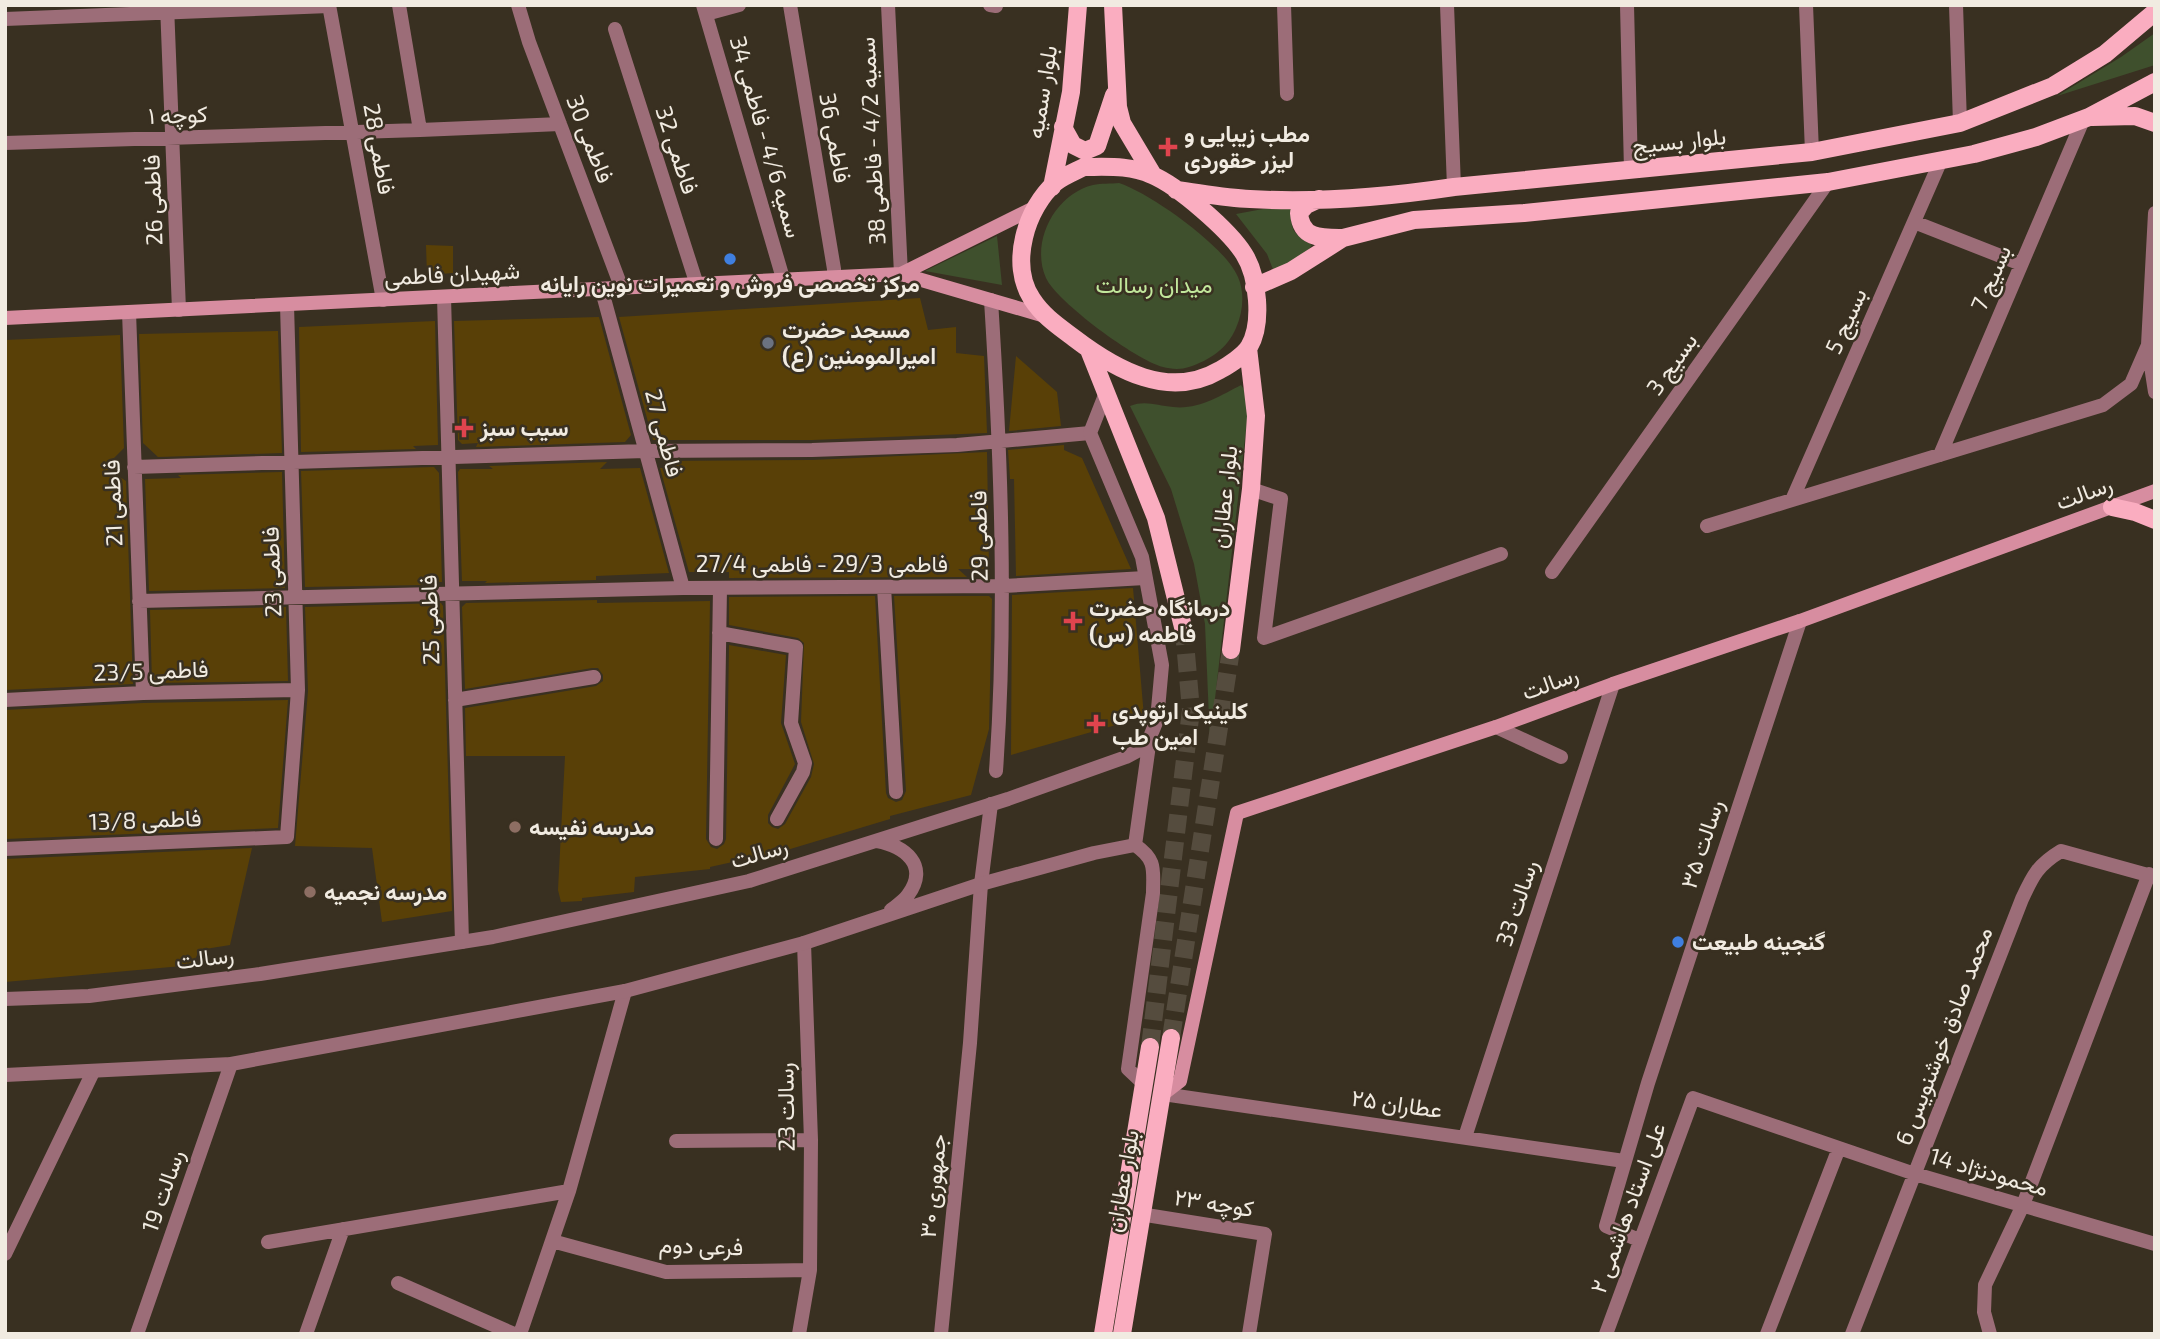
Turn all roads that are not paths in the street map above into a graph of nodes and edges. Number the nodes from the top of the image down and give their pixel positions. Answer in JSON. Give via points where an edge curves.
{"nodes":[{"id":1,"x":329,"y":5,"type":"edge"},
{"id":2,"x":399,"y":5,"type":"edge"},
{"id":3,"x":518,"y":5,"type":"edge"},
{"id":4,"x":739,"y":5,"type":"edge"},
{"id":5,"x":790,"y":5,"type":"edge"},
{"id":6,"x":888,"y":5,"type":"edge"},
{"id":7,"x":990,"y":5,"type":"edge"},
{"id":8,"x":1079,"y":5,"type":"edge"},
{"id":9,"x":1114,"y":5,"type":"edge"},
{"id":10,"x":1284,"y":5,"type":"edge"},
{"id":11,"x":1447,"y":5,"type":"edge"},
{"id":12,"x":1627,"y":5,"type":"edge"},
{"id":13,"x":1806,"y":5,"type":"edge"},
{"id":14,"x":1956,"y":5,"type":"edge"},
{"id":15,"x":996,"y":6,"type":"edge"},
{"id":16,"x":167,"y":8,"type":"edge"},
{"id":17,"x":705,"y":10,"type":"edge"},
{"id":18,"x":2155,"y":12,"type":"edge"},
{"id":19,"x":5,"y":19,"type":"edge"},
{"id":20,"x":615,"y":29,"type":"dead end"},
{"id":21,"x":2155,"y":82,"type":"edge"},
{"id":22,"x":1116,"y":89,"type":"junction"},
{"id":23,"x":1287,"y":94,"type":"dead end"},
{"id":24,"x":2086,"y":118,"type":"junction"},
{"id":25,"x":1960,"y":123,"type":"junction"},
{"id":26,"x":2155,"y":123,"type":"edge"},
{"id":27,"x":560,"y":124,"type":"junction"},
{"id":28,"x":1063,"y":127,"type":"junction"},
{"id":29,"x":421,"y":130,"type":"junction"},
{"id":30,"x":353,"y":132,"type":"junction"},
{"id":31,"x":174,"y":138,"type":"junction"},
{"id":32,"x":5,"y":143,"type":"edge"},
{"id":33,"x":1812,"y":152,"type":"junction"},
{"id":34,"x":1941,"y":160,"type":"junction"},
{"id":35,"x":1631,"y":170,"type":"junction"},
{"id":36,"x":1153,"y":175,"type":"junction"},
{"id":37,"x":1828,"y":182,"type":"junction"},
{"id":38,"x":1052,"y":187,"type":"junction"},
{"id":39,"x":1454,"y":187,"type":"junction"},
{"id":40,"x":1175,"y":190,"type":"junction"},
{"id":41,"x":1320,"y":199,"type":"junction"},
{"id":42,"x":1036,"y":207,"type":"junction"},
{"id":43,"x":2155,"y":213,"type":"edge"},
{"id":44,"x":1914,"y":222,"type":"junction"},
{"id":45,"x":1343,"y":238,"type":"junction"},
{"id":46,"x":2021,"y":264,"type":"junction"},
{"id":47,"x":901,"y":274,"type":"junction"},
{"id":48,"x":834,"y":279,"type":"junction"},
{"id":49,"x":782,"y":281,"type":"junction"},
{"id":50,"x":697,"y":285,"type":"junction"},
{"id":51,"x":1254,"y":287,"type":"junction"},
{"id":52,"x":622,"y":289,"type":"junction"},
{"id":53,"x":602,"y":291,"type":"junction"},
{"id":54,"x":444,"y":297,"type":"junction"},
{"id":55,"x":383,"y":300,"type":"junction"},
{"id":56,"x":991,"y":300,"type":"junction"},
{"id":57,"x":287,"y":305,"type":"junction"},
{"id":58,"x":179,"y":310,"type":"junction"},
{"id":59,"x":129,"y":312,"type":"junction"},
{"id":60,"x":1045,"y":316,"type":"junction"},
{"id":61,"x":5,"y":318,"type":"edge"},
{"id":62,"x":2147,"y":345,"type":"junction"},
{"id":63,"x":1248,"y":348,"type":"junction"},
{"id":64,"x":1089,"y":350,"type":"junction"},
{"id":65,"x":2155,"y":392,"type":"edge"},
{"id":66,"x":1105,"y":395,"type":"junction"},
{"id":67,"x":1090,"y":433,"type":"junction"},
{"id":68,"x":1000,"y":443,"type":"junction"},
{"id":69,"x":645,"y":452,"type":"junction"},
{"id":70,"x":1940,"y":455,"type":"junction"},
{"id":71,"x":449,"y":457,"type":"junction"},
{"id":72,"x":291,"y":463,"type":"junction"},
{"id":73,"x":134,"y":467,"type":"junction"},
{"id":74,"x":1251,"y":489,"type":"junction"},
{"id":75,"x":2155,"y":491,"type":"edge"},
{"id":76,"x":1792,"y":500,"type":"junction"},
{"id":77,"x":2112,"y":507,"type":"junction"},
{"id":78,"x":2155,"y":520,"type":"edge"},
{"id":79,"x":1707,"y":526,"type":"dead end"},
{"id":80,"x":1501,"y":554,"type":"dead end"},
{"id":81,"x":1552,"y":572,"type":"dead end"},
{"id":82,"x":1145,"y":578,"type":"junction"},
{"id":83,"x":1003,"y":586,"type":"junction"},
{"id":84,"x":683,"y":587,"type":"junction"},
{"id":85,"x":884,"y":587,"type":"junction"},
{"id":86,"x":720,"y":588,"type":"junction"},
{"id":87,"x":452,"y":595,"type":"junction"},
{"id":88,"x":295,"y":599,"type":"junction"},
{"id":89,"x":139,"y":601,"type":"junction"},
{"id":90,"x":1800,"y":621,"type":"junction"},
{"id":91,"x":1184,"y":631,"type":"tunnel mouth"},
{"id":92,"x":719,"y":633,"type":"junction"},
{"id":93,"x":1231,"y":650,"type":"tunnel mouth"},
{"id":94,"x":594,"y":677,"type":"dead end"},
{"id":95,"x":1613,"y":684,"type":"junction"},
{"id":96,"x":298,"y":690,"type":"junction"},
{"id":97,"x":143,"y":693,"type":"junction"},
{"id":98,"x":455,"y":699,"type":"junction"},
{"id":99,"x":5,"y":700,"type":"edge"},
{"id":100,"x":1496,"y":727,"type":"junction"},
{"id":101,"x":1150,"y":737,"type":"junction"},
{"id":102,"x":1561,"y":757,"type":"dead end"},
{"id":103,"x":996,"y":771,"type":"dead end"},
{"id":104,"x":896,"y":792,"type":"dead end"},
{"id":105,"x":991,"y":804,"type":"junction"},
{"id":106,"x":777,"y":819,"type":"dead end"},
{"id":107,"x":287,"y":837,"type":"joint"},
{"id":108,"x":716,"y":839,"type":"dead end"},
{"id":109,"x":874,"y":841,"type":"junction"},
{"id":110,"x":1135,"y":845,"type":"junction"},
{"id":111,"x":5,"y":849,"type":"edge"},
{"id":112,"x":2153,"y":875,"type":"edge"},
{"id":113,"x":981,"y":884,"type":"junction"},
{"id":114,"x":885,"y":915,"type":"junction"},
{"id":115,"x":462,"y":942,"type":"junction"},
{"id":116,"x":804,"y":943,"type":"junction"},
{"id":117,"x":625,"y":991,"type":"junction"},
{"id":118,"x":5,"y":999,"type":"edge"},
{"id":119,"x":1171,"y":1038,"type":"tunnel mouth"},
{"id":120,"x":1150,"y":1047,"type":"tunnel mouth"},
{"id":121,"x":232,"y":1063,"type":"junction"},
{"id":122,"x":93,"y":1072,"type":"junction"},
{"id":123,"x":5,"y":1075,"type":"edge"},
{"id":124,"x":1145,"y":1085,"type":"junction"},
{"id":125,"x":1163,"y":1094,"type":"junction"},
{"id":126,"x":1693,"y":1098,"type":"joint"},
{"id":127,"x":1465,"y":1137,"type":"junction"},
{"id":128,"x":811,"y":1140,"type":"junction"},
{"id":129,"x":676,"y":1141,"type":"dead end"},
{"id":130,"x":1839,"y":1148,"type":"junction"},
{"id":131,"x":1624,"y":1161,"type":"junction"},
{"id":132,"x":1915,"y":1174,"type":"junction"},
{"id":133,"x":569,"y":1191,"type":"junction"},
{"id":134,"x":2023,"y":1205,"type":"junction"},
{"id":135,"x":1140,"y":1214,"type":"junction"},
{"id":136,"x":343,"y":1229,"type":"junction"},
{"id":137,"x":1639,"y":1240,"type":"junction"},
{"id":138,"x":552,"y":1241,"type":"junction"},
{"id":139,"x":268,"y":1242,"type":"dead end"},
{"id":140,"x":2155,"y":1244,"type":"edge"},
{"id":141,"x":5,"y":1254,"type":"edge"},
{"id":142,"x":810,"y":1270,"type":"junction"},
{"id":143,"x":398,"y":1283,"type":"dead end"},
{"id":144,"x":137,"y":1334,"type":"edge"},
{"id":145,"x":306,"y":1334,"type":"edge"},
{"id":146,"x":517,"y":1334,"type":"edge"},
{"id":147,"x":799,"y":1334,"type":"edge"},
{"id":148,"x":941,"y":1334,"type":"edge"},
{"id":149,"x":1103,"y":1334,"type":"edge"},
{"id":150,"x":1122,"y":1334,"type":"edge"},
{"id":151,"x":1250,"y":1334,"type":"edge"},
{"id":152,"x":1606,"y":1334,"type":"edge"},
{"id":153,"x":1767,"y":1334,"type":"edge"},
{"id":154,"x":1852,"y":1334,"type":"edge"},
{"id":155,"x":1990,"y":1334,"type":"edge"}],
"edges":[{"from":1,"to":16,"type":"street"},
{"from":1,"to":30,"type":"street","name":"فاطمی 28"},
{"from":2,"to":29,"type":"street"},
{"from":3,"to":27,"type":"street","name":"فاطمی 30"},
{"from":4,"to":17,"type":"street"},
{"from":5,"to":48,"type":"street","name":"فاطمی 36"},
{"from":6,"to":47,"type":"street","name":"سمیه 4/2 - فاطمی 38"},
{"from":7,"to":15,"type":"street"},
{"from":8,"to":28,"type":"main road","name":"بلوار سمیه"},
{"from":9,"to":22,"type":"main road"},
{"from":10,"to":23,"type":"street"},
{"from":11,"to":39,"type":"street"},
{"from":12,"to":35,"type":"street"},
{"from":13,"to":33,"type":"street"},
{"from":14,"to":25,"type":"street"},
{"from":16,"to":19,"type":"street"},
{"from":16,"to":31,"type":"street","name":"فاطمی 26"},
{"from":17,"to":49,"type":"street","name":"سمیه 4/6 - فاطمی 34"},
{"from":18,"to":25,"type":"main road","name":"بلوار بسیج","via":[[2105,54],[2053,86]]},
{"from":20,"to":50,"type":"street","name":"فاطمی 32"},
{"from":21,"to":24,"type":"main road"},
{"from":22,"to":28,"type":"main road","via":[[1097,146],[1085,151],[1073,145]]},
{"from":22,"to":36,"type":"main road","via":[[1122,123]]},
{"from":24,"to":26,"type":"main road","via":[[2135,116]]},
{"from":24,"to":34,"type":"main road","via":[[2035,137]]},
{"from":24,"to":46,"type":"street","name":"بسیج 7"},
{"from":25,"to":33,"type":"main road","name":"بلوار بسیج"},
{"from":27,"to":29,"type":"street","name":"کوچه ۱"},
{"from":27,"to":52,"type":"street","name":"فاطمی 30"},
{"from":28,"to":38,"type":"main road","name":"بلوار سمیه"},
{"from":29,"to":30,"type":"street","name":"کوچه ۱"},
{"from":30,"to":31,"type":"street","name":"کوچه ۱"},
{"from":30,"to":55,"type":"street","name":"فاطمی 28"},
{"from":31,"to":32,"type":"street","name":"کوچه ۱"},
{"from":31,"to":58,"type":"street","name":"فاطمی 26"},
{"from":33,"to":35,"type":"main road","name":"بلوار بسیج"},
{"from":34,"to":37,"type":"main road"},
{"from":34,"to":44,"type":"street","name":"بسیج 5"},
{"from":35,"to":39,"type":"main road","name":"بلوار بسیج"},
{"from":36,"to":38,"type":"main road","via":[[1126,167],[1084,167]]},
{"from":36,"to":40,"type":"main road"},
{"from":37,"to":45,"type":"main road","via":[[1414,220]]},
{"from":37,"to":81,"type":"street","name":"بسیج 3"},
{"from":38,"to":42,"type":"main road"},
{"from":39,"to":41,"type":"main road","name":"بلوار بسیج"},
{"from":40,"to":41,"type":"main road","name":"بلوار بسیج","via":[[1249,199]]},
{"from":40,"to":51,"type":"main road","via":[[1213,219],[1244,255]]},
{"from":41,"to":45,"type":"main road","via":[[1299,213],[1300,223],[1310,234]]},
{"from":42,"to":47,"type":"main road"},
{"from":42,"to":60,"type":"main road","via":[[1025,233],[1023,275],[1030,296]]},
{"from":43,"to":62,"type":"street"},
{"from":44,"to":46,"type":"street"},
{"from":44,"to":76,"type":"street","name":"بسیج 5"},
{"from":45,"to":51,"type":"main road","via":[[1292,271]]},
{"from":46,"to":70,"type":"street","name":"بسیج 7"},
{"from":47,"to":48,"type":"main road","name":"شهیدان فاطمی"},
{"from":47,"to":56,"type":"main road"},
{"from":48,"to":49,"type":"main road","name":"شهیدان فاطمی"},
{"from":49,"to":50,"type":"main road","name":"شهیدان فاطمی"},
{"from":50,"to":52,"type":"main road","name":"شهیدان فاطمی"},
{"from":51,"to":63,"type":"main road","via":[[1258,311]]},
{"from":52,"to":53,"type":"main road","name":"شهیدان فاطمی"},
{"from":53,"to":54,"type":"main road","name":"شهیدان فاطمی"},
{"from":53,"to":69,"type":"street","name":"فاطمی 27"},
{"from":54,"to":55,"type":"main road","name":"شهیدان فاطمی"},
{"from":54,"to":71,"type":"street","name":"فاطمی 25"},
{"from":55,"to":57,"type":"main road","name":"شهیدان فاطمی"},
{"from":56,"to":60,"type":"main road"},
{"from":56,"to":68,"type":"street","name":"فاطمی 29"},
{"from":57,"to":58,"type":"main road","name":"شهیدان فاطمی"},
{"from":57,"to":72,"type":"street","name":"فاطمی 23"},
{"from":58,"to":59,"type":"main road","name":"شهیدان فاطمی"},
{"from":59,"to":61,"type":"main road","name":"شهیدان فاطمی"},
{"from":59,"to":73,"type":"street","name":"فاطمی 21"},
{"from":60,"to":64,"type":"main road"},
{"from":62,"to":65,"type":"street"},
{"from":62,"to":70,"type":"street","via":[[2131,384],[2103,405]]},
{"from":63,"to":64,"type":"main road","via":[[1220,370],[1194,381],[1169,383],[1117,368]]},
{"from":63,"to":74,"type":"main road","name":"بلوار عطاران","via":[[1256,416]]},
{"from":64,"to":66,"type":"main road"},
{"from":66,"to":67,"type":"street"},
{"from":66,"to":91,"type":"main road","via":[[1156,518]]},
{"from":67,"to":68,"type":"street"},
{"from":67,"to":82,"type":"street","via":[[1142,556]]},
{"from":68,"to":69,"type":"street"},
{"from":68,"to":83,"type":"street","name":"فاطمی 29"},
{"from":69,"to":71,"type":"street"},
{"from":69,"to":84,"type":"street","name":"فاطمی 27"},
{"from":70,"to":76,"type":"street"},
{"from":71,"to":72,"type":"street"},
{"from":71,"to":87,"type":"street","name":"فاطمی 25"},
{"from":72,"to":73,"type":"street"},
{"from":72,"to":88,"type":"street","name":"فاطمی 23"},
{"from":73,"to":89,"type":"street","name":"فاطمی 21"},
{"from":74,"to":80,"type":"street","via":[[1282,499],[1264,638]]},
{"from":74,"to":93,"type":"main road","name":"بلوار عطاران"},
{"from":75,"to":77,"type":"main road","name":"رسالت"},
{"from":76,"to":79,"type":"street"},
{"from":77,"to":78,"type":"main road"},
{"from":77,"to":90,"type":"main road","name":"رسالت"},
{"from":82,"to":83,"type":"street","name":"فاطمی 29/3 - فاطمی 27/4"},
{"from":82,"to":101,"type":"street","via":[[1163,665],[1157,720]]},
{"from":83,"to":85,"type":"street","name":"فاطمی 29/3 - فاطمی 27/4"},
{"from":83,"to":103,"type":"street","name":"فاطمی 29"},
{"from":84,"to":86,"type":"street","name":"فاطمی 29/3 - فاطمی 27/4"},
{"from":84,"to":87,"type":"street","name":"فاطمی 29/3 - فاطمی 27/4"},
{"from":85,"to":86,"type":"street","name":"فاطمی 29/3 - فاطمی 27/4"},
{"from":85,"to":104,"type":"street"},
{"from":86,"to":92,"type":"street"},
{"from":87,"to":88,"type":"street","name":"فاطمی 29/3 - فاطمی 27/4"},
{"from":87,"to":98,"type":"street","name":"فاطمی 25"},
{"from":88,"to":89,"type":"street","name":"فاطمی 29/3 - فاطمی 27/4"},
{"from":88,"to":96,"type":"street","name":"فاطمی 23"},
{"from":89,"to":97,"type":"street","name":"فاطمی 21"},
{"from":90,"to":95,"type":"main road","name":"رسالت"},
{"from":90,"to":131,"type":"street","name":"رسالت ۳۵"},
{"from":92,"to":106,"type":"street","via":[[796,647],[790,723],[804,763]]},
{"from":92,"to":108,"type":"street"},
{"from":94,"to":98,"type":"street"},
{"from":95,"to":100,"type":"main road","name":"رسالت"},
{"from":95,"to":127,"type":"street","name":"رسالت 33"},
{"from":96,"to":97,"type":"street","name":"فاطمی 23/5"},
{"from":96,"to":107,"type":"street","name":"فاطمی 23"},
{"from":97,"to":99,"type":"street","name":"فاطمی 23/5"},
{"from":98,"to":115,"type":"street","name":"فاطمی 25"},
{"from":100,"to":102,"type":"street"},
{"from":100,"to":125,"type":"main road","name":"رسالت","via":[[1237,813],[1180,1081]]},
{"from":101,"to":105,"type":"street","name":"رسالت","via":[[1126,757]]},
{"from":101,"to":110,"type":"street"},
{"from":105,"to":109,"type":"street","name":"رسالت"},
{"from":105,"to":113,"type":"street","name":"جمهوری ۳۰"},
{"from":107,"to":111,"type":"street","name":"فاطمی 13/8"},
{"from":109,"to":114,"type":"street","via":[[907,852],[915,867],[908,895]]},
{"from":109,"to":115,"type":"street","name":"رسالت","via":[[749,881]]},
{"from":110,"to":113,"type":"street"},
{"from":110,"to":124,"type":"street","via":[[1147,853],[1153,865],[1128,1069]]},
{"from":112,"to":132,"type":"street","name":"محمد صادق خوشنویس 6","via":[[2061,851],[2043,862],[2022,899]]},
{"from":112,"to":134,"type":"street"},
{"from":113,"to":114,"type":"street"},
{"from":113,"to":148,"type":"street","name":"جمهوری ۳۰"},
{"from":114,"to":116,"type":"street"},
{"from":115,"to":118,"type":"street","name":"رسالت","via":[[89,996]]},
{"from":116,"to":117,"type":"street"},
{"from":116,"to":128,"type":"street","name":"رسالت 23"},
{"from":117,"to":121,"type":"street"},
{"from":117,"to":133,"type":"street"},
{"from":119,"to":125,"type":"main road","name":"بلوار عطاران"},
{"from":120,"to":124,"type":"main road","name":"بلوار عطاران"},
{"from":121,"to":122,"type":"street"},
{"from":121,"to":144,"type":"street","name":"رسالت 19"},
{"from":122,"to":123,"type":"street"},
{"from":122,"to":141,"type":"street"},
{"from":124,"to":149,"type":"main road","name":"بلوار عطاران"},
{"from":125,"to":127,"type":"street","name":"عطاران ۲۵"},
{"from":125,"to":135,"type":"main road","name":"بلوار عطاران"},
{"from":126,"to":130,"type":"street","name":"محمودنژاد 14"},
{"from":126,"to":137,"type":"street","name":"علی استاد هاشمی ۲"},
{"from":127,"to":131,"type":"street","name":"عطاران ۲۵"},
{"from":128,"to":129,"type":"street"},
{"from":128,"to":142,"type":"street","name":"رسالت 23"},
{"from":130,"to":132,"type":"street","name":"محمودنژاد 14"},
{"from":130,"to":153,"type":"street"},
{"from":131,"to":137,"type":"street","name":"رسالت ۳۵","via":[[1606,1226]]},
{"from":132,"to":134,"type":"street","name":"محمودنژاد 14"},
{"from":132,"to":154,"type":"street","name":"محمد صادق خوشنویس 6"},
{"from":133,"to":136,"type":"street"},
{"from":133,"to":138,"type":"street"},
{"from":134,"to":140,"type":"street","name":"محمودنژاد 14"},
{"from":134,"to":155,"type":"street","via":[[1985,1285],[1984,1312]]},
{"from":135,"to":150,"type":"main road","name":"بلوار عطاران"},
{"from":135,"to":151,"type":"street","name":"کوچه ۲۳","via":[[1265,1234]]},
{"from":136,"to":139,"type":"street"},
{"from":136,"to":145,"type":"street"},
{"from":137,"to":152,"type":"street","name":"علی استاد هاشمی ۲"},
{"from":138,"to":142,"type":"street","name":"فرعی دوم","via":[[666,1272]]},
{"from":138,"to":146,"type":"street"},
{"from":142,"to":147,"type":"street","name":"رسالت 23"},
{"from":143,"to":146,"type":"street"}]}
